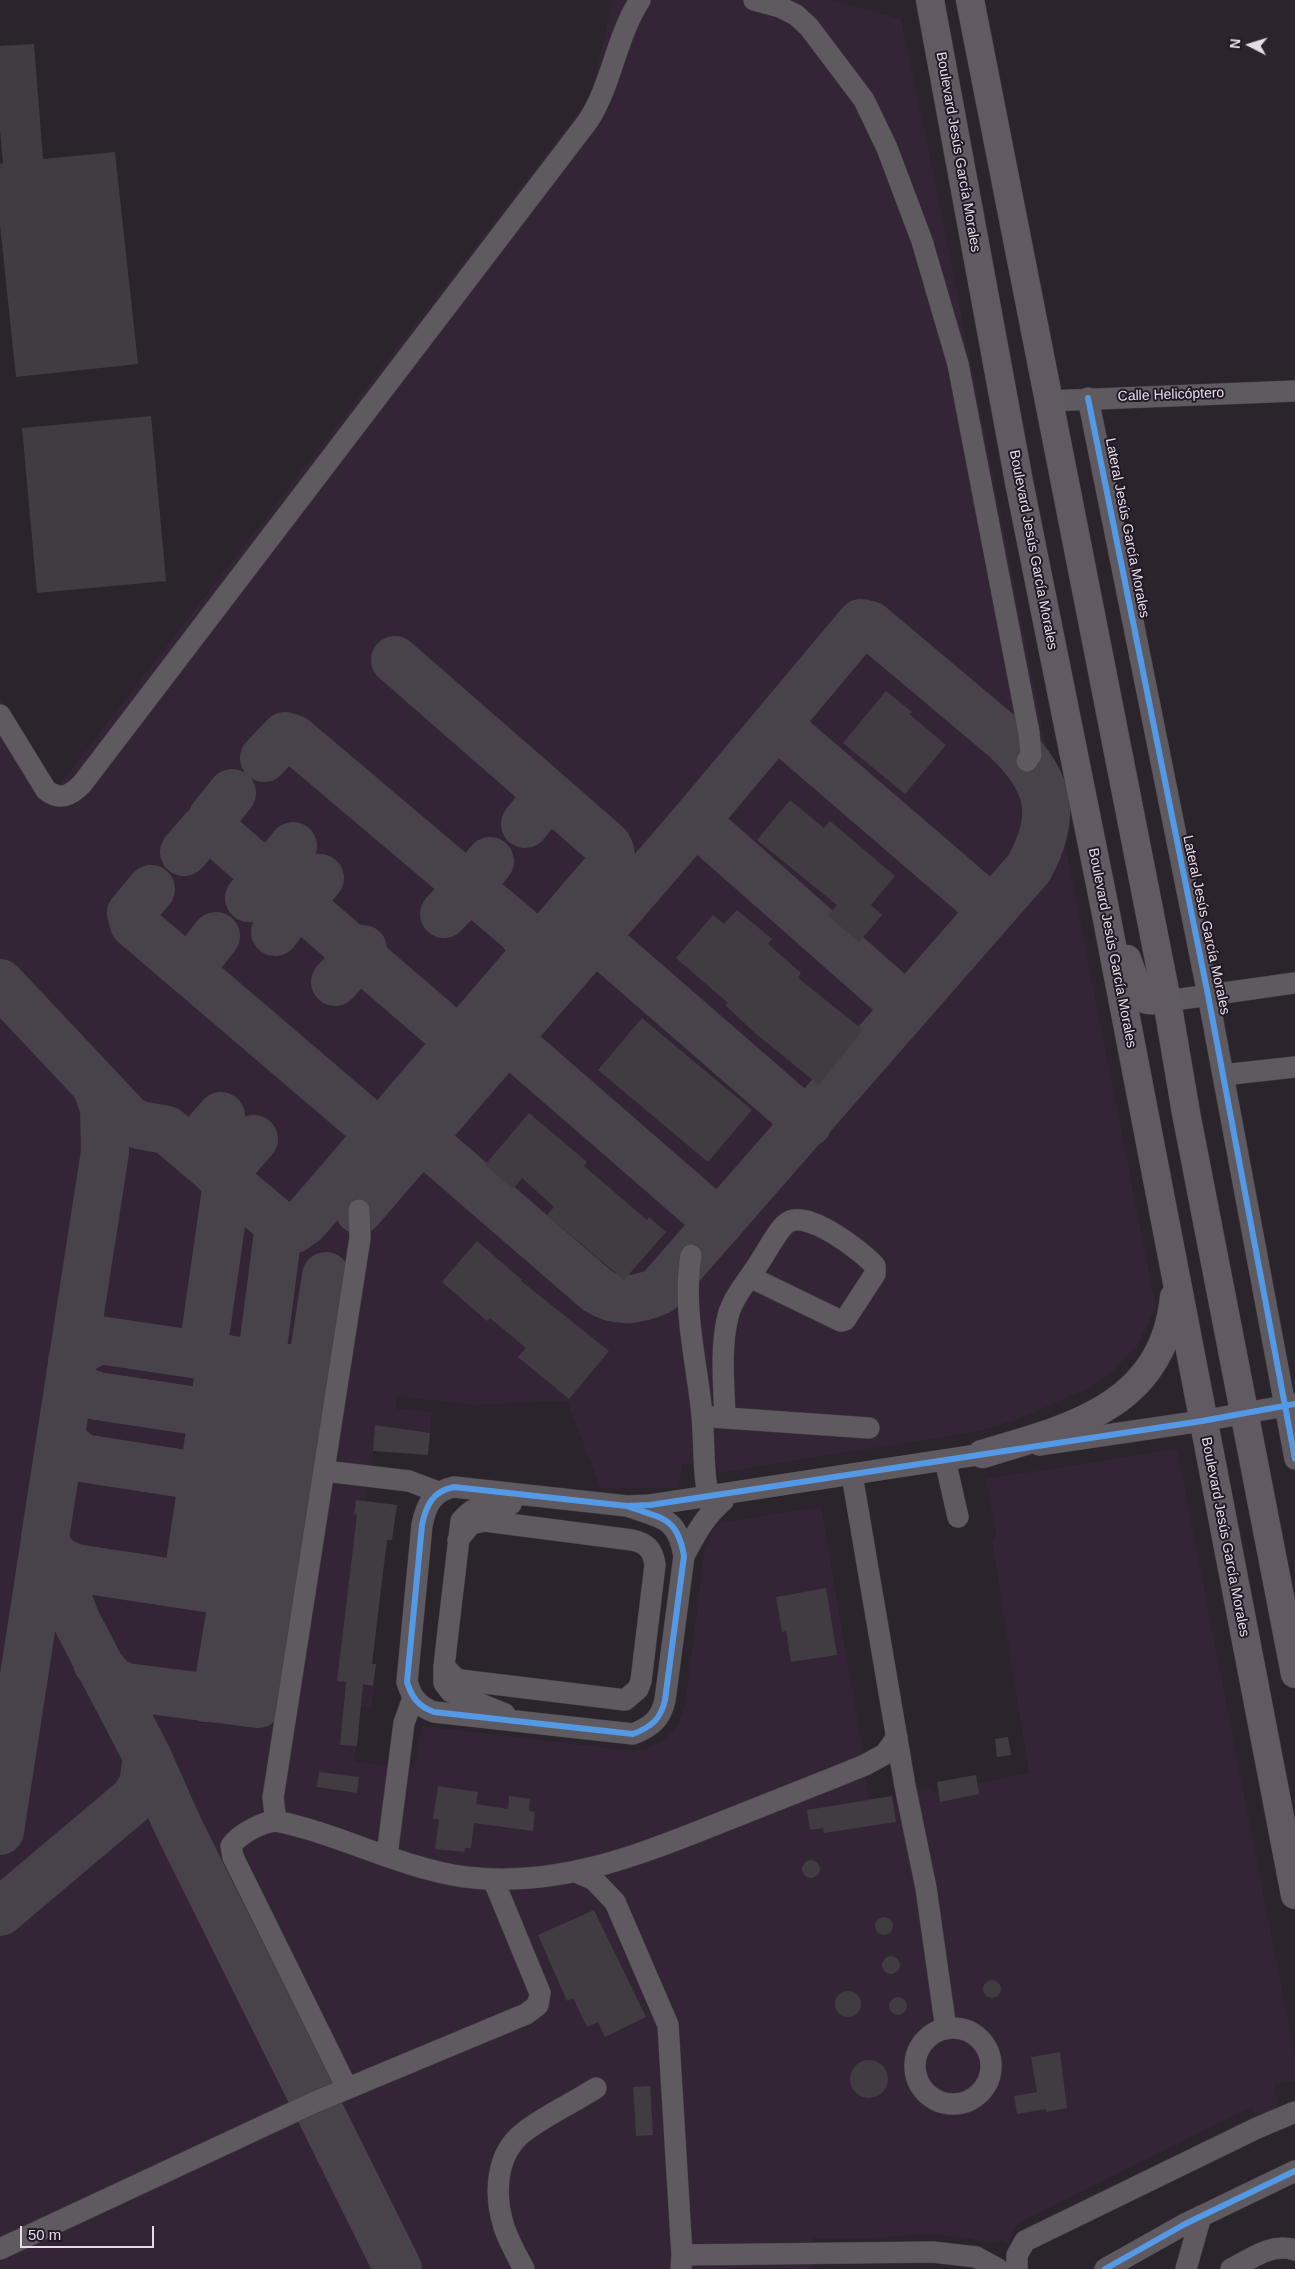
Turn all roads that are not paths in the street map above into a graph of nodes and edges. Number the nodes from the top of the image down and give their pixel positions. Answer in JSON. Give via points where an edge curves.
{"nodes":[{"id":1,"x":640,"y":0,"type":"edge"},
{"id":2,"x":754,"y":0,"type":"edge"},
{"id":3,"x":930,"y":0,"type":"edge"},
{"id":4,"x":970,"y":0,"type":"edge"},
{"id":5,"x":1009,"y":205,"type":"junction"},
{"id":6,"x":969,"y":210,"type":"junction"},
{"id":7,"x":1027,"y":297,"type":"junction"},
{"id":8,"x":986,"y":303,"type":"junction"},
{"id":9,"x":1295,"y":391,"type":"edge"},
{"id":10,"x":1088,"y":398,"type":"junction"},
{"id":11,"x":1047,"y":400,"type":"junction"},
{"id":12,"x":0,"y":715,"type":"edge"},
{"id":13,"x":1027,"y":761,"type":"dead end"},
{"id":14,"x":1105,"y":909,"type":"junction"},
{"id":15,"x":1295,"y":983,"type":"edge"},
{"id":16,"x":1208,"y":995,"type":"junction"},
{"id":17,"x":1167,"y":1001,"type":"junction"},
{"id":18,"x":1295,"y":1067,"type":"edge"},
{"id":19,"x":1223,"y":1075,"type":"junction"},
{"id":20,"x":359,"y":1210,"type":"dead end"},
{"id":21,"x":691,"y":1255,"type":"dead end"},
{"id":22,"x":1174,"y":1260,"type":"junction"},
{"id":23,"x":750,"y":1277,"type":"junction"},
{"id":24,"x":1290,"y":1405,"type":"edge"},
{"id":25,"x":1245,"y":1413,"type":"junction"},
{"id":26,"x":702,"y":1416,"type":"junction"},
{"id":27,"x":725,"y":1418,"type":"junction"},
{"id":28,"x":1202,"y":1421,"type":"junction"},
{"id":29,"x":869,"y":1428,"type":"dead end"},
{"id":30,"x":982,"y":1454,"type":"junction"},
{"id":31,"x":1295,"y":1459,"type":"edge"},
{"id":32,"x":945,"y":1460,"type":"junction"},
{"id":33,"x":324,"y":1471,"type":"junction"},
{"id":34,"x":852,"y":1474,"type":"junction"},
{"id":35,"x":438,"y":1492,"type":"junction"},
{"id":36,"x":524,"y":1495,"type":"junction"},
{"id":37,"x":710,"y":1503,"type":"junction"},
{"id":38,"x":627,"y":1506,"type":"junction"},
{"id":39,"x":958,"y":1517,"type":"dead end"},
{"id":40,"x":458,"y":1540,"type":"junction"},
{"id":41,"x":684,"y":1556,"type":"junction"},
{"id":42,"x":444,"y":1666,"type":"junction"},
{"id":43,"x":1295,"y":1674,"type":"edge"},
{"id":44,"x":413,"y":1698,"type":"junction"},
{"id":45,"x":525,"y":1723,"type":"junction"},
{"id":46,"x":897,"y":1737,"type":"junction"},
{"id":47,"x":865,"y":1765,"type":"junction"},
{"id":48,"x":905,"y":1786,"type":"junction"},
{"id":49,"x":276,"y":1821,"type":"junction"},
{"id":50,"x":387,"y":1855,"type":"junction"},
{"id":51,"x":630,"y":1858,"type":"junction"},
{"id":52,"x":576,"y":1872,"type":"junction"},
{"id":53,"x":493,"y":1879,"type":"junction"},
{"id":54,"x":1295,"y":1895,"type":"edge"},
{"id":55,"x":615,"y":1902,"type":"junction"},
{"id":56,"x":946,"y":2029,"type":"dead end"},
{"id":57,"x":347,"y":2088,"type":"junction"},
{"id":58,"x":596,"y":2088,"type":"dead end"},
{"id":59,"x":1295,"y":2112,"type":"edge"},
{"id":60,"x":1295,"y":2161,"type":"edge"},
{"id":61,"x":1295,"y":2171,"type":"edge"},
{"id":62,"x":1251,"y":2191,"type":"junction"},
{"id":63,"x":1193,"y":2220,"type":"junction"},
{"id":64,"x":0,"y":2249,"type":"edge"},
{"id":65,"x":1293,"y":2249,"type":"edge"},
{"id":66,"x":848,"y":2261,"type":"edge"},
{"id":67,"x":682,"y":2262,"type":"edge"},
{"id":68,"x":524,"y":2269,"type":"edge"},
{"id":69,"x":998,"y":2269,"type":"edge"},
{"id":70,"x":1017,"y":2269,"type":"edge"},
{"id":71,"x":1105,"y":2269,"type":"edge"},
{"id":72,"x":1172,"y":2269,"type":"edge"},
{"id":73,"x":1186,"y":2269,"type":"edge"},
{"id":74,"x":1231,"y":2269,"type":"edge"}],
"edges":[{"from":1,"to":12,"type":"street","via":[[588,122],[73,793],[63,798],[54,797],[46,790]]},
{"from":2,"to":13,"type":"street","via":[[780,7],[810,27],[864,100],[884,139],[922,241],[958,364],[1029,733],[1031,755]]},
{"from":3,"to":6,"type":"main road","name":"Boulevard Jesús García Morales"},
{"from":4,"to":5,"type":"main road"},
{"from":5,"to":6,"type":"main road","via":[[996,210]]},
{"from":5,"to":7,"type":"main road"},
{"from":6,"to":8,"type":"main road","name":"Boulevard Jesús García Morales"},
{"from":7,"to":8,"type":"main road"},
{"from":7,"to":11,"type":"main road"},
{"from":8,"to":14,"type":"main road","name":"Boulevard Jesús García Morales"},
{"from":9,"to":10,"type":"street","name":"Calle Helicóptero"},
{"from":10,"to":11,"type":"street","name":"Calle Helicóptero"},
{"from":10,"to":16,"type":"street","name":"Lateral Jesús García Morales"},
{"from":11,"to":17,"type":"main road"},
{"from":14,"to":17,"type":"main road","via":[[1123,946],[1140,994],[1147,1000]]},
{"from":14,"to":22,"type":"main road","name":"Boulevard Jesús García Morales"},
{"from":15,"to":16,"type":"street"},
{"from":16,"to":17,"type":"street"},
{"from":16,"to":19,"type":"street","name":"Lateral Jesús García Morales"},
{"from":17,"to":25,"type":"main road"},
{"from":18,"to":19,"type":"street"},
{"from":19,"to":24,"type":"street","name":"Lateral Jesús García Morales"},
{"from":20,"to":33,"type":"street","via":[[360,1238]]},
{"from":21,"to":26,"type":"street","via":[[689,1302]]},
{"from":22,"to":28,"type":"main road","name":"Boulevard Jesús García Morales"},
{"from":22,"to":30,"type":"main road","via":[[1175,1292],[1169,1326],[1150,1368],[1128,1391],[1092,1416],[1056,1433]]},
{"from":23,"to":23,"type":"street","via":[[787,1223],[800,1218],[830,1232],[875,1266],[875,1274],[841,1322]]},
{"from":23,"to":27,"type":"street","via":[[729,1313],[725,1330]]},
{"from":24,"to":25,"type":"street"},
{"from":24,"to":31,"type":"street","name":"Lateral Jesús García Morales"},
{"from":25,"to":28,"type":"street"},
{"from":25,"to":43,"type":"main road"},
{"from":26,"to":27,"type":"street"},
{"from":26,"to":37,"type":"street"},
{"from":27,"to":29,"type":"street"},
{"from":28,"to":30,"type":"street"},
{"from":28,"to":54,"type":"main road","name":"Boulevard Jesús García Morales"},
{"from":30,"to":32,"type":"street"},
{"from":32,"to":34,"type":"street"},
{"from":32,"to":39,"type":"street"},
{"from":33,"to":35,"type":"street","via":[[409,1481]]},
{"from":33,"to":49,"type":"street","via":[[273,1798]]},
{"from":34,"to":37,"type":"street","via":[[732,1493]]},
{"from":34,"to":46,"type":"street"},
{"from":35,"to":36,"type":"street","via":[[454,1487]]},
{"from":35,"to":44,"type":"street","via":[[429,1502],[422,1525],[407,1682]]},
{"from":36,"to":38,"type":"street"},
{"from":36,"to":40,"type":"street","via":[[508,1506],[480,1506],[472,1510],[461,1521]]},
{"from":37,"to":38,"type":"street"},
{"from":37,"to":41,"type":"street"},
{"from":38,"to":41,"type":"street","via":[[671,1524],[681,1538]]},
{"from":40,"to":42,"type":"street"},
{"from":40,"to":42,"type":"street","via":[[471,1524],[485,1521],[612,1537],[646,1545],[654,1556],[655,1565],[641,1681],[638,1689],[626,1700],[460,1680]]},
{"from":41,"to":45,"type":"street","via":[[665,1700],[658,1719],[633,1734]]},
{"from":42,"to":45,"type":"street","via":[[444,1683],[451,1692]]},
{"from":44,"to":45,"type":"street","via":[[434,1712]]},
{"from":44,"to":50,"type":"street","via":[[404,1723]]},
{"from":46,"to":47,"type":"street","via":[[885,1754]]},
{"from":46,"to":48,"type":"street"},
{"from":47,"to":48,"type":"street","via":[[888,1772]]},
{"from":47,"to":51,"type":"street"},
{"from":48,"to":56,"type":"street","via":[[926,1888]]},
{"from":49,"to":50,"type":"street"},
{"from":49,"to":57,"type":"street","via":[[268,1821],[239,1838],[231,1846],[231,1852]]},
{"from":50,"to":53,"type":"street","via":[[452,1874]]},
{"from":51,"to":52,"type":"street"},
{"from":51,"to":55,"type":"street","via":[[616,1879]]},
{"from":52,"to":53,"type":"street"},
{"from":52,"to":55,"type":"street","via":[[594,1880]]},
{"from":53,"to":57,"type":"street","via":[[533,1972],[540,1992],[538,2005],[526,2014]]},
{"from":55,"to":67,"type":"street","via":[[668,2025]]},
{"from":57,"to":64,"type":"street"},
{"from":58,"to":68,"type":"street","via":[[523,2132],[508,2148],[500,2168],[500,2209],[504,2228]]},
{"from":59,"to":70,"type":"street","via":[[1025,2241],[1017,2255]]},
{"from":60,"to":62,"type":"street"},
{"from":61,"to":62,"type":"street"},
{"from":62,"to":63,"type":"street"},
{"from":63,"to":71,"type":"street"},
{"from":63,"to":72,"type":"street"},
{"from":63,"to":73,"type":"street"},
{"from":65,"to":74,"type":"street","via":[[1273,2248]]},
{"from":66,"to":67,"type":"street"},
{"from":66,"to":69,"type":"street","via":[[959,2254],[976,2257]]}]}
